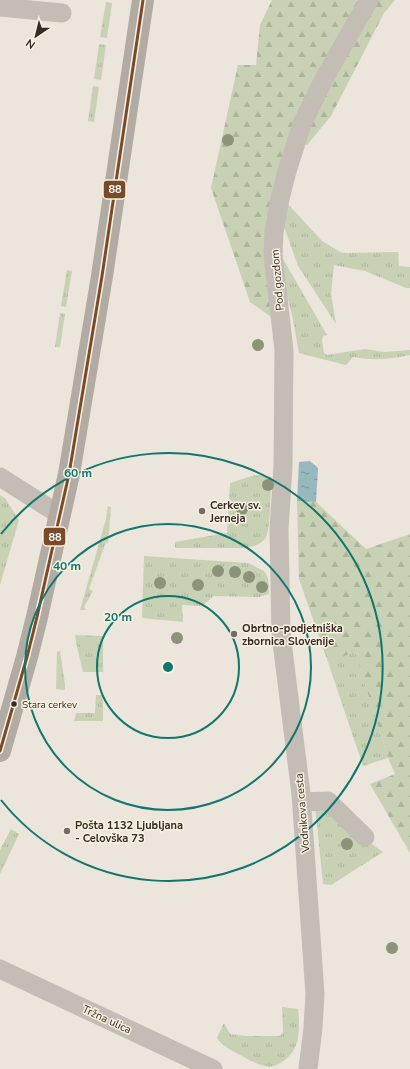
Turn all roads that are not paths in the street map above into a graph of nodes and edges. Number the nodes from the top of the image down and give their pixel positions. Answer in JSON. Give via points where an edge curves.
{"nodes":[{"id":1,"x":143,"y":0,"type":"edge"},
{"id":2,"x":369,"y":0,"type":"edge"},
{"id":3,"x":0,"y":7,"type":"edge"},
{"id":4,"x":62,"y":13,"type":"dead end"},
{"id":5,"x":0,"y":477,"type":"edge"},
{"id":6,"x":60,"y":515,"type":"junction"},
{"id":7,"x":280,"y":558,"type":"joint"},
{"id":8,"x":0,"y":751,"type":"edge"},
{"id":9,"x":302,"y":802,"type":"junction"},
{"id":10,"x":365,"y":837,"type":"dead end"},
{"id":11,"x":0,"y":968,"type":"edge"},
{"id":12,"x":213,"y":1069,"type":"edge"},
{"id":13,"x":308,"y":1069,"type":"edge"}],
"edges":[{"from":1,"to":6,"type":"main road","via":[[79,421]]},
{"from":2,"to":7,"type":"street","name":"Pod gozdom","via":[[326,75],[302,124],[286,172],[274,233],[273,255],[284,350]]},
{"from":3,"to":4,"type":"street"},
{"from":5,"to":6,"type":"street"},
{"from":6,"to":8,"type":"main road","via":[[27,657]]},
{"from":7,"to":9,"type":"street","name":"Vodnikova cesta","via":[[281,634]]},
{"from":9,"to":10,"type":"street","via":[[328,801]]},
{"from":9,"to":13,"type":"street","name":"Vodnikova cesta","via":[[315,994]]},
{"from":11,"to":12,"type":"street","name":"Tržna ulica"}]}
